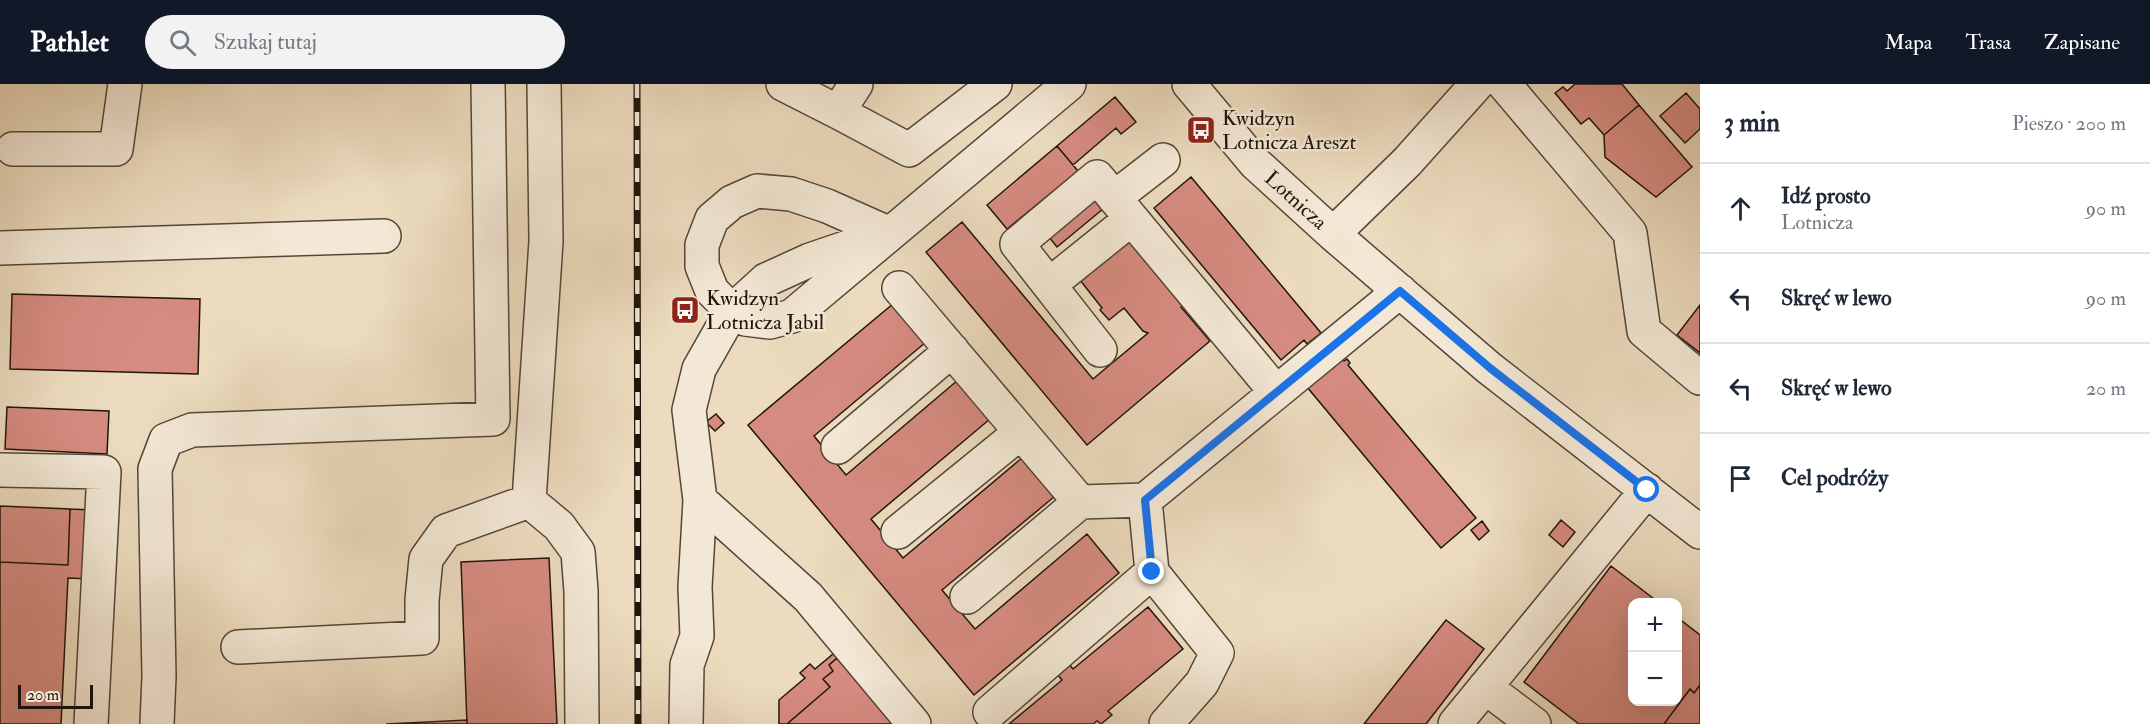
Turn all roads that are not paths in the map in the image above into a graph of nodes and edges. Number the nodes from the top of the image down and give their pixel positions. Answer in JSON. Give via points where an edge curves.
{"nodes":[{"id":1,"x":125,"y":84,"type":"edge"},
{"id":2,"x":488,"y":84,"type":"edge"},
{"id":3,"x":544,"y":84,"type":"edge"},
{"id":4,"x":783,"y":84,"type":"edge"},
{"id":5,"x":856,"y":84,"type":"edge"},
{"id":6,"x":995,"y":84,"type":"edge"},
{"id":7,"x":1069,"y":84,"type":"edge"},
{"id":8,"x":1189,"y":84,"type":"edge"},
{"id":9,"x":1477,"y":84,"type":"edge"},
{"id":10,"x":1504,"y":84,"type":"edge"},
{"id":11,"x":838,"y":112,"type":"junction"},
{"id":12,"x":13,"y":149,"type":"dead end"},
{"id":13,"x":1163,"y":160,"type":"dead end"},
{"id":14,"x":1123,"y":208,"type":"junction"},
{"id":15,"x":888,"y":234,"type":"junction"},
{"id":16,"x":1333,"y":234,"type":"junction"},
{"id":17,"x":384,"y":236,"type":"dead end"},
{"id":18,"x":0,"y":248,"type":"edge"},
{"id":19,"x":1049,"y":285,"type":"junction"},
{"id":20,"x":899,"y":288,"type":"dead end"},
{"id":21,"x":1400,"y":291,"type":"junction"},
{"id":22,"x":732,"y":311,"type":"junction"},
{"id":23,"x":952,"y":350,"type":"junction"},
{"id":24,"x":1100,"y":350,"type":"dead end"},
{"id":25,"x":1700,"y":378,"type":"edge"},
{"id":26,"x":1276,"y":392,"type":"junction"},
{"id":27,"x":1021,"y":432,"type":"junction"},
{"id":28,"x":838,"y":447,"type":"dead end"},
{"id":29,"x":0,"y":470,"type":"edge"},
{"id":30,"x":1647,"y":490,"type":"junction"},
{"id":31,"x":700,"y":500,"type":"junction"},
{"id":32,"x":1145,"y":500,"type":"junction"},
{"id":33,"x":529,"y":501,"type":"junction"},
{"id":34,"x":1080,"y":502,"type":"junction"},
{"id":35,"x":898,"y":532,"type":"dead end"},
{"id":36,"x":1700,"y":532,"type":"edge"},
{"id":37,"x":1152,"y":572,"type":"junction"},
{"id":38,"x":967,"y":597,"type":"dead end"},
{"id":39,"x":238,"y":647,"type":"dead end"},
{"id":40,"x":1485,"y":687,"type":"junction"},
{"id":41,"x":990,"y":712,"type":"dead end"},
{"id":42,"x":91,"y":724,"type":"edge"},
{"id":43,"x":157,"y":724,"type":"edge"},
{"id":44,"x":582,"y":724,"type":"edge"},
{"id":45,"x":686,"y":724,"type":"edge"},
{"id":46,"x":914,"y":724,"type":"edge"},
{"id":47,"x":1166,"y":724,"type":"edge"},
{"id":48,"x":1455,"y":724,"type":"edge"},
{"id":49,"x":1534,"y":724,"type":"edge"}],
"edges":[{"from":1,"to":12,"type":"street","via":[[116,149]]},
{"from":2,"to":43,"type":"street","via":[[493,419],[192,430],[166,440],[154,469]]},
{"from":3,"to":33,"type":"street","via":[[546,241]]},
{"from":4,"to":11,"type":"street"},
{"from":5,"to":11,"type":"street"},
{"from":6,"to":11,"type":"street","via":[[909,150]]},
{"from":7,"to":15,"type":"street"},
{"from":8,"to":16,"type":"street","name":"Lotnicza","via":[[1255,163]]},
{"from":9,"to":16,"type":"street","name":"Lotnicza","via":[[1407,162]]},
{"from":10,"to":25,"type":"street","via":[[1630,233],[1644,331]]},
{"from":13,"to":14,"type":"street"},
{"from":14,"to":19,"type":"street"},
{"from":14,"to":19,"type":"street","via":[[1097,177],[1017,244]]},
{"from":14,"to":26,"type":"street"},
{"from":15,"to":22,"type":"street","via":[[810,260],[766,280]]},
{"from":15,"to":22,"type":"street","via":[[792,316],[770,322],[745,319]]},
{"from":15,"to":22,"type":"street","via":[[827,206],[791,195],[757,192],[732,202],[712,219],[702,244],[702,266],[712,291]]},
{"from":16,"to":21,"type":"street","name":"Lotnicza"},
{"from":17,"to":18,"type":"street"},
{"from":19,"to":24,"type":"street"},
{"from":20,"to":23,"type":"street"},
{"from":21,"to":26,"type":"street"},
{"from":21,"to":30,"type":"street","name":"Lotnicza","via":[[1490,368]]},
{"from":22,"to":31,"type":"street","via":[[699,369],[689,410]]},
{"from":23,"to":27,"type":"street"},
{"from":23,"to":28,"type":"street"},
{"from":26,"to":32,"type":"street"},
{"from":27,"to":34,"type":"street"},
{"from":27,"to":35,"type":"street"},
{"from":29,"to":42,"type":"street","via":[[104,472]]},
{"from":30,"to":36,"type":"street","name":"Lotnicza"},
{"from":30,"to":40,"type":"street"},
{"from":31,"to":45,"type":"street","via":[[695,586],[697,636],[687,665]]},
{"from":31,"to":46,"type":"street","via":[[808,597]]},
{"from":32,"to":34,"type":"street"},
{"from":32,"to":37,"type":"street"},
{"from":33,"to":39,"type":"street","via":[[446,531],[426,559],[422,638]]},
{"from":33,"to":44,"type":"street","via":[[559,526],[578,552]]},
{"from":34,"to":38,"type":"street"},
{"from":37,"to":41,"type":"street"},
{"from":37,"to":47,"type":"street","via":[[1217,653],[1202,682]]},
{"from":40,"to":48,"type":"street"},
{"from":40,"to":49,"type":"street"}]}
